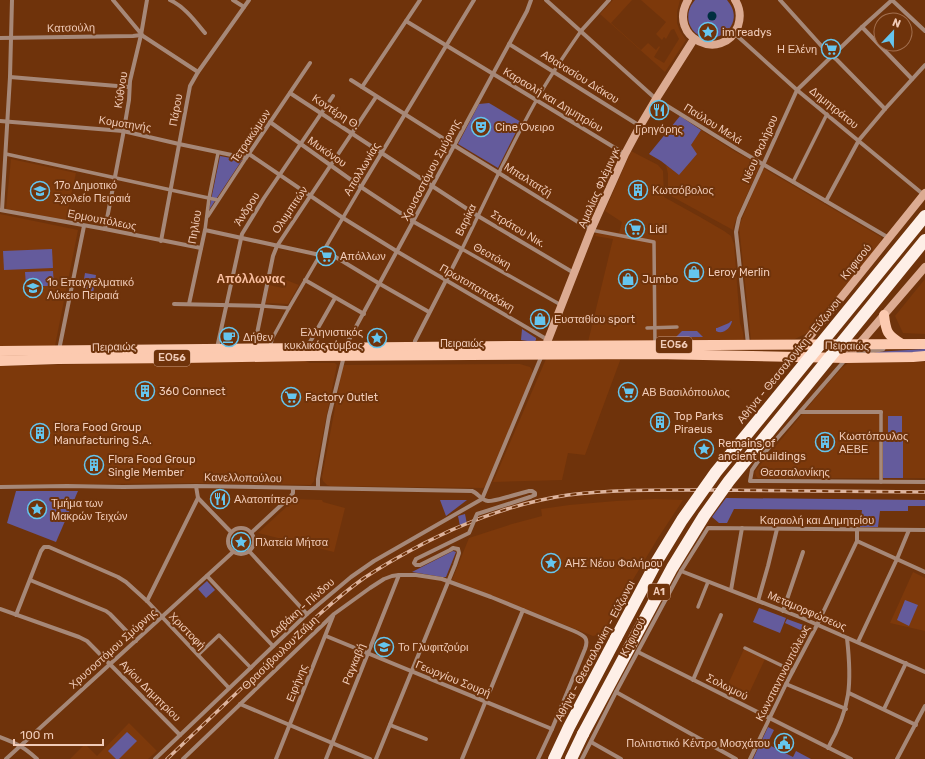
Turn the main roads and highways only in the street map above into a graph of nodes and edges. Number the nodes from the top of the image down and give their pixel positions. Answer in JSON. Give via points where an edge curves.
{"nodes":[{"id":1,"x":688,"y":0,"type":"edge"},
{"id":2,"x":735,"y":0,"type":"edge"},
{"id":3,"x":694,"y":39,"type":"junction"},
{"id":4,"x":924,"y":194,"type":"edge"},
{"id":5,"x":925,"y":216,"type":"edge"},
{"id":6,"x":925,"y":240,"type":"edge"},
{"id":7,"x":925,"y":267,"type":"edge"},
{"id":8,"x":884,"y":315,"type":"junction"},
{"id":9,"x":859,"y":344,"type":"junction"},
{"id":10,"x":902,"y":344,"type":"junction"},
{"id":11,"x":925,"y":344,"type":"edge"},
{"id":12,"x":803,"y":345,"type":"junction"},
{"id":13,"x":545,"y":347,"type":"junction"},
{"id":14,"x":0,"y":351,"type":"edge"},
{"id":15,"x":344,"y":352,"type":"junction"},
{"id":16,"x":925,"y":356,"type":"edge"},
{"id":17,"x":846,"y":358,"type":"junction"},
{"id":18,"x":0,"y":361,"type":"edge"},
{"id":19,"x":554,"y":759,"type":"edge"},
{"id":20,"x":571,"y":759,"type":"edge"}],
"edges":[{"from":1,"to":3,"type":"main road","via":[[683,18],[686,30]]},
{"from":2,"to":3,"type":"main road","via":[[740,18],[737,29],[730,38],[712,45]]},
{"from":3,"to":13,"type":"main road","name":"Αμαλίας Φλέμινγκ","via":[[625,154],[607,192]]},
{"from":4,"to":12,"type":"main road","name":"Κηφισού"},
{"from":5,"to":19,"type":"highway","name":"Αθήνα - Θεσσαλονίκη - Εύζωνοι","number":"Α1","bridge":true,"via":[[736,447],[686,513],[657,561]]},
{"from":6,"to":20,"type":"highway","number":"Α1","bridge":true,"via":[[729,481],[704,516],[672,568]]},
{"from":7,"to":8,"type":"main road"},
{"from":8,"to":9,"type":"main road"},
{"from":8,"to":10,"type":"main road","via":[[888,333]]},
{"from":9,"to":10,"type":"main road","name":"Πειραιώς","number":"ΕΟ56"},
{"from":9,"to":12,"type":"main road","name":"Πειραιώς","number":"ΕΟ56"},
{"from":9,"to":17,"type":"main road"},
{"from":10,"to":11,"type":"main road","name":"Πειραιώς","number":"ΕΟ56"},
{"from":12,"to":13,"type":"main road","name":"Πειραιώς","number":"ΕΟ56"},
{"from":13,"to":15,"type":"main road","name":"Πειραιώς","number":"ΕΟ56"},
{"from":13,"to":15,"type":"main road","name":"Πειραιώς","number":"ΕΟ56","via":[[414,347]]},
{"from":13,"to":17,"type":"main road","name":"Πειραιώς","number":"ΕΟ56","via":[[655,354]]},
{"from":14,"to":15,"type":"main road","name":"Πειραιώς","number":"ΕΟ56","via":[[307,348]]},
{"from":15,"to":18,"type":"main road","name":"Πειραιώς","number":"ΕΟ56"},
{"from":16,"to":17,"type":"main road","name":"Πειραιώς","number":"ΕΟ56"}]}
